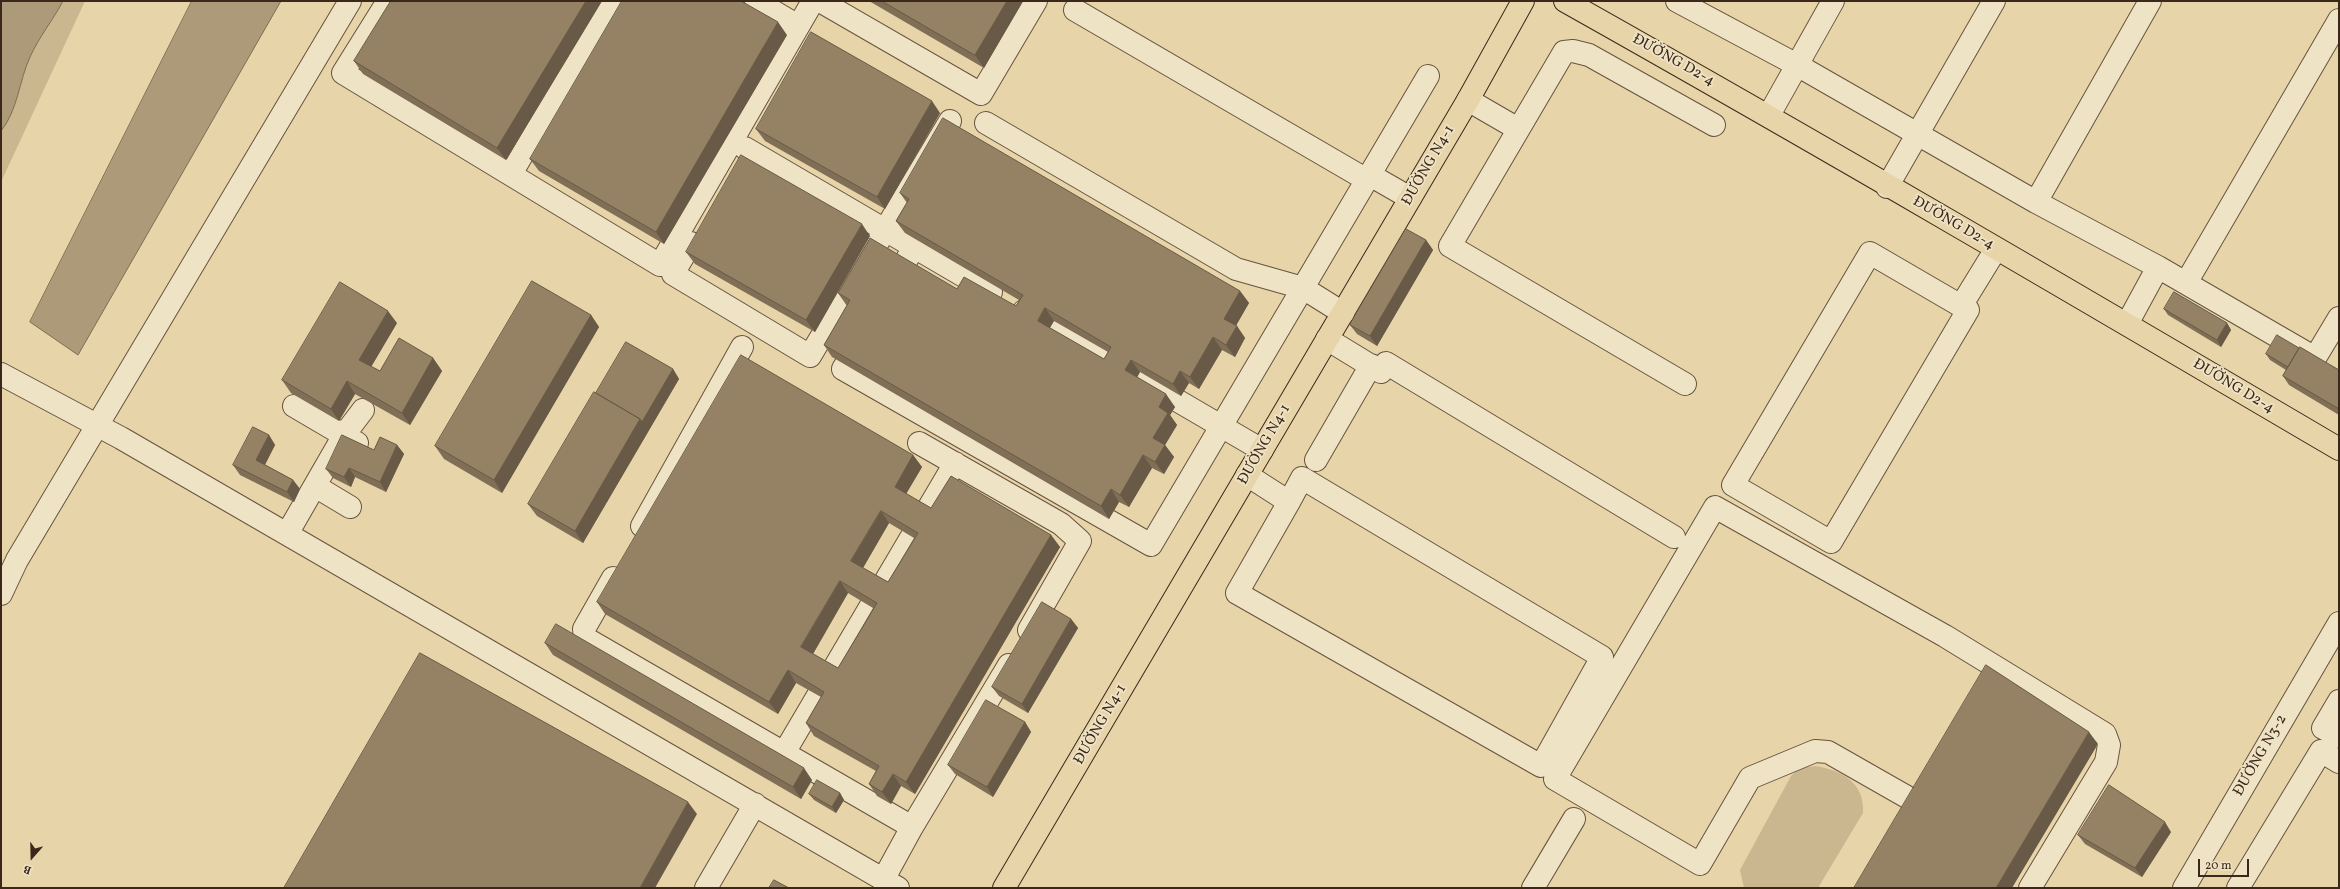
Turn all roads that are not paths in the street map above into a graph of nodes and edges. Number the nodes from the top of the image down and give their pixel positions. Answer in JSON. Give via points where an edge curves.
{"nodes":[{"id":1,"x":350,"y":1,"type":"edge"},
{"id":2,"x":388,"y":1,"type":"edge"},
{"id":3,"x":612,"y":1,"type":"edge"},
{"id":4,"x":756,"y":1,"type":"edge"},
{"id":5,"x":813,"y":1,"type":"edge"},
{"id":6,"x":820,"y":1,"type":"edge"},
{"id":7,"x":1036,"y":1,"type":"edge"},
{"id":8,"x":1523,"y":1,"type":"edge"},
{"id":9,"x":1565,"y":1,"type":"edge"},
{"id":10,"x":1677,"y":1,"type":"edge"},
{"id":11,"x":1833,"y":1,"type":"edge"},
{"id":12,"x":1994,"y":1,"type":"edge"},
{"id":13,"x":2150,"y":1,"type":"edge"},
{"id":14,"x":1075,"y":10,"type":"dead end"},
{"id":15,"x":2339,"y":20,"type":"edge"},
{"id":16,"x":802,"y":34,"type":"junction"},
{"id":17,"x":1797,"y":65,"type":"junction"},
{"id":18,"x":1428,"y":76,"type":"dead end"},
{"id":19,"x":1468,"y":100,"type":"junction"},
{"id":20,"x":1769,"y":115,"type":"junction"},
{"id":21,"x":950,"y":121,"type":"edge"},
{"id":22,"x":986,"y":123,"type":"dead end"},
{"id":23,"x":1714,"y":125,"type":"dead end"},
{"id":24,"x":1518,"y":129,"type":"junction"},
{"id":25,"x":1918,"y":134,"type":"junction"},
{"id":26,"x":745,"y":148,"type":"junction"},
{"id":27,"x":511,"y":174,"type":"junction"},
{"id":28,"x":1368,"y":177,"type":"junction"},
{"id":29,"x":1887,"y":186,"type":"junction"},
{"id":30,"x":1410,"y":198,"type":"junction"},
{"id":31,"x":2036,"y":202,"type":"junction"},
{"id":32,"x":885,"y":230,"type":"junction"},
{"id":33,"x":914,"y":248,"type":"junction"},
{"id":34,"x":1996,"y":249,"type":"junction"},
{"id":35,"x":2158,"y":267,"type":"junction"},
{"id":36,"x":2186,"y":283,"type":"junction"},
{"id":37,"x":1303,"y":288,"type":"junction"},
{"id":38,"x":883,"y":302,"type":"edge"},
{"id":39,"x":1961,"y":306,"type":"junction"},
{"id":40,"x":1343,"y":313,"type":"junction"},
{"id":41,"x":2339,"y":318,"type":"edge"},
{"id":42,"x":871,"y":322,"type":"edge"},
{"id":43,"x":2127,"y":324,"type":"junction"},
{"id":44,"x":1327,"y":339,"type":"junction"},
{"id":45,"x":742,"y":347,"type":"dead end"},
{"id":46,"x":1371,"y":365,"type":"junction"},
{"id":47,"x":1,"y":374,"type":"edge"},
{"id":48,"x":1684,"y":384,"type":"dead end"},
{"id":49,"x":294,"y":406,"type":"dead end"},
{"id":50,"x":363,"y":410,"type":"dead end"},
{"id":51,"x":98,"y":425,"type":"junction"},
{"id":52,"x":1221,"y":426,"type":"junction"},
{"id":53,"x":353,"y":440,"type":"junction"},
{"id":54,"x":919,"y":443,"type":"dead end"},
{"id":55,"x":2339,"y":449,"type":"edge"},
{"id":56,"x":1262,"y":450,"type":"junction"},
{"id":57,"x":1316,"y":460,"type":"dead end"},
{"id":58,"x":955,"y":464,"type":"junction"},
{"id":59,"x":1247,"y":475,"type":"junction"},
{"id":60,"x":315,"y":486,"type":"junction"},
{"id":61,"x":1288,"y":502,"type":"junction"},
{"id":62,"x":350,"y":507,"type":"dead end"},
{"id":63,"x":287,"y":534,"type":"junction"},
{"id":64,"x":1674,"y":537,"type":"dead end"},
{"id":65,"x":1,"y":594,"type":"edge"},
{"id":66,"x":2339,"y":624,"type":"edge"},
{"id":67,"x":1995,"y":666,"type":"junction"},
{"id":68,"x":1983,"y":687,"type":"edge"},
{"id":69,"x":2339,"y":701,"type":"edge"},
{"id":70,"x":2339,"y":737,"type":"edge"},
{"id":71,"x":784,"y":753,"type":"junction"},
{"id":72,"x":2339,"y":762,"type":"edge"},
{"id":73,"x":1926,"y":781,"type":"edge"},
{"id":74,"x":1914,"y":801,"type":"junction"},
{"id":75,"x":755,"y":804,"type":"junction"},
{"id":76,"x":1574,"y":819,"type":"dead end"},
{"id":77,"x":1902,"y":821,"type":"edge"},
{"id":78,"x":912,"y":827,"type":"junction"},
{"id":79,"x":891,"y":884,"type":"edge"},
{"id":80,"x":2190,"y":886,"type":"edge"},
{"id":81,"x":706,"y":888,"type":"edge"},
{"id":82,"x":1004,"y":888,"type":"edge"},
{"id":83,"x":1533,"y":888,"type":"edge"},
{"id":84,"x":2030,"y":888,"type":"edge"},
{"id":85,"x":2238,"y":888,"type":"edge"}],
"edges":[{"from":1,"to":51,"type":"street"},
{"from":2,"to":27,"type":"street","via":[[344,73]]},
{"from":3,"to":27,"type":"street"},
{"from":4,"to":16,"type":"street"},
{"from":5,"to":16,"type":"street"},
{"from":6,"to":7,"type":"street","via":[[981,94]]},
{"from":8,"to":19,"type":"main road","name":"ĐƯỜNG N4-1"},
{"from":9,"to":20,"type":"main road","name":"ĐƯỜNG D2-4"},
{"from":10,"to":17,"type":"street"},
{"from":11,"to":17,"type":"street"},
{"from":12,"to":25,"type":"street"},
{"from":13,"to":31,"type":"street"},
{"from":14,"to":28,"type":"street"},
{"from":15,"to":36,"type":"street"},
{"from":16,"to":26,"type":"street"},
{"from":16,"to":27,"type":"street","via":[[660,264]]},
{"from":17,"to":20,"type":"street"},
{"from":17,"to":25,"type":"street"},
{"from":18,"to":28,"type":"street"},
{"from":19,"to":24,"type":"street"},
{"from":19,"to":30,"type":"main road","name":"ĐƯỜNG N4-1"},
{"from":20,"to":29,"type":"main road","name":"ĐƯỜNG D2-4"},
{"from":21,"to":32,"type":"street"},
{"from":22,"to":37,"type":"street","via":[[1236,269]]},
{"from":23,"to":24,"type":"street","via":[[1589,55],[1573,51],[1564,52]]},
{"from":24,"to":48,"type":"street","via":[[1450,246]]},
{"from":25,"to":29,"type":"street"},
{"from":25,"to":31,"type":"street"},
{"from":26,"to":32,"type":"street"},
{"from":26,"to":32,"type":"street","via":[[673,274],[810,356]]},
{"from":28,"to":30,"type":"street"},
{"from":28,"to":37,"type":"street"},
{"from":29,"to":34,"type":"main road","name":"ĐƯỜNG D2-4"},
{"from":30,"to":40,"type":"main road","name":"ĐƯỜNG N4-1"},
{"from":31,"to":35,"type":"street"},
{"from":32,"to":33,"type":"street"},
{"from":33,"to":38,"type":"street"},
{"from":33,"to":52,"type":"street"},
{"from":34,"to":39,"type":"street"},
{"from":34,"to":43,"type":"main road","name":"ĐƯỜNG D2-4"},
{"from":35,"to":36,"type":"street"},
{"from":35,"to":43,"type":"street"},
{"from":36,"to":41,"type":"street","via":[[2315,358]]},
{"from":37,"to":40,"type":"street"},
{"from":37,"to":52,"type":"street"},
{"from":39,"to":39,"type":"street","via":[[1968,310],[1831,542],[1733,485],[1870,253]]},
{"from":40,"to":44,"type":"main road","name":"ĐƯỜNG N4-1"},
{"from":42,"to":52,"type":"street","via":[[843,369],[1151,545]]},
{"from":43,"to":55,"type":"main road","name":"ĐƯỜNG D2-4"},
{"from":44,"to":46,"type":"street"},
{"from":44,"to":56,"type":"main road","name":"ĐƯỜNG N4-1"},
{"from":45,"to":71,"type":"street","via":[[584,629],[585,638]]},
{"from":46,"to":57,"type":"street"},
{"from":46,"to":64,"type":"street","via":[[1381,372],[1386,363]]},
{"from":47,"to":51,"type":"street"},
{"from":49,"to":53,"type":"street"},
{"from":50,"to":53,"type":"street"},
{"from":51,"to":63,"type":"street"},
{"from":51,"to":65,"type":"street","via":[[17,560]]},
{"from":52,"to":56,"type":"street"},
{"from":53,"to":60,"type":"street"},
{"from":54,"to":58,"type":"street"},
{"from":56,"to":59,"type":"main road","name":"ĐƯỜNG N4-1"},
{"from":58,"to":71,"type":"street"},
{"from":58,"to":78,"type":"street","via":[[1061,524],[1080,541],[970,733]]},
{"from":59,"to":61,"type":"street"},
{"from":59,"to":82,"type":"main road","name":"ĐƯỜNG N4-1"},
{"from":60,"to":62,"type":"street"},
{"from":60,"to":63,"type":"street"},
{"from":61,"to":61,"type":"street","via":[[1237,593],[1541,766],[1602,657],[1302,478]]},
{"from":63,"to":75,"type":"street"},
{"from":66,"to":80,"type":"street","name":"ĐƯỜNG N3-2"},
{"from":67,"to":68,"type":"street"},
{"from":67,"to":74,"type":"street","via":[[1715,507],[1555,779],[1700,864],[1750,778],[1815,752],[1828,752]]},
{"from":67,"to":84,"type":"street","via":[[2105,734],[2109,745],[2106,762]]},
{"from":69,"to":70,"type":"street","via":[[2323,728]]},
{"from":71,"to":78,"type":"street"},
{"from":72,"to":85,"type":"street","via":[[2321,750]]},
{"from":73,"to":74,"type":"street"},
{"from":74,"to":77,"type":"street"},
{"from":75,"to":79,"type":"street"},
{"from":75,"to":81,"type":"street"},
{"from":76,"to":83,"type":"street"},
{"from":78,"to":79,"type":"street"}]}
